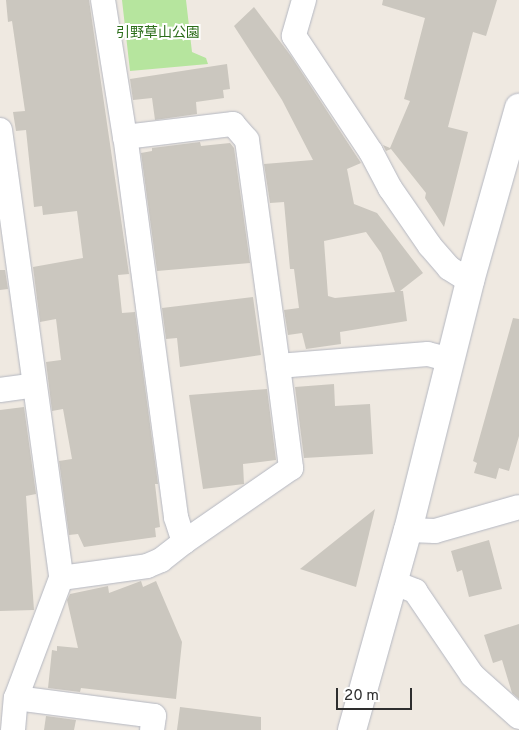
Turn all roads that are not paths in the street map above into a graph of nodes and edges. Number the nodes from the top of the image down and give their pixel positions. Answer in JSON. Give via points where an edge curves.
{"nodes":[{"id":1,"x":103,"y":0,"type":"edge"},
{"id":2,"x":304,"y":0,"type":"edge"},
{"id":3,"x":519,"y":108,"type":"edge"},
{"id":4,"x":0,"y":130,"type":"edge"},
{"id":5,"x":125,"y":137,"type":"junction"},
{"id":6,"x":470,"y":281,"type":"junction"},
{"id":7,"x":451,"y":360,"type":"junction"},
{"id":8,"x":278,"y":366,"type":"junction"},
{"id":9,"x":34,"y":385,"type":"junction"},
{"id":10,"x":0,"y":390,"type":"edge"},
{"id":11,"x":519,"y":507,"type":"edge"},
{"id":12,"x":408,"y":530,"type":"junction"},
{"id":13,"x":184,"y":542,"type":"junction"},
{"id":14,"x":61,"y":578,"type":"junction"},
{"id":15,"x":392,"y":582,"type":"junction"},
{"id":16,"x":16,"y":698,"type":"junction"},
{"id":17,"x":519,"y":717,"type":"edge"},
{"id":18,"x":13,"y":730,"type":"edge"},
{"id":19,"x":152,"y":730,"type":"edge"},
{"id":20,"x":352,"y":730,"type":"edge"}],
"edges":[{"from":1,"to":5,"type":"street"},
{"from":2,"to":6,"type":"street","via":[[294,36],[430,246],[449,268]]},
{"from":3,"to":6,"type":"street"},
{"from":4,"to":9,"type":"street"},
{"from":5,"to":8,"type":"street","via":[[233,124],[247,140]]},
{"from":5,"to":13,"type":"street","via":[[176,517]]},
{"from":6,"to":7,"type":"street"},
{"from":7,"to":8,"type":"street","via":[[428,354]]},
{"from":7,"to":12,"type":"street"},
{"from":8,"to":13,"type":"street","via":[[291,468]]},
{"from":9,"to":10,"type":"street"},
{"from":9,"to":14,"type":"street"},
{"from":11,"to":12,"type":"street","via":[[435,532]]},
{"from":12,"to":15,"type":"street"},
{"from":13,"to":14,"type":"street","via":[[161,560],[147,566]]},
{"from":14,"to":16,"type":"street"},
{"from":15,"to":17,"type":"street","via":[[415,591],[472,675]]},
{"from":15,"to":20,"type":"street"},
{"from":16,"to":18,"type":"street"},
{"from":16,"to":19,"type":"street","via":[[154,716]]}]}
